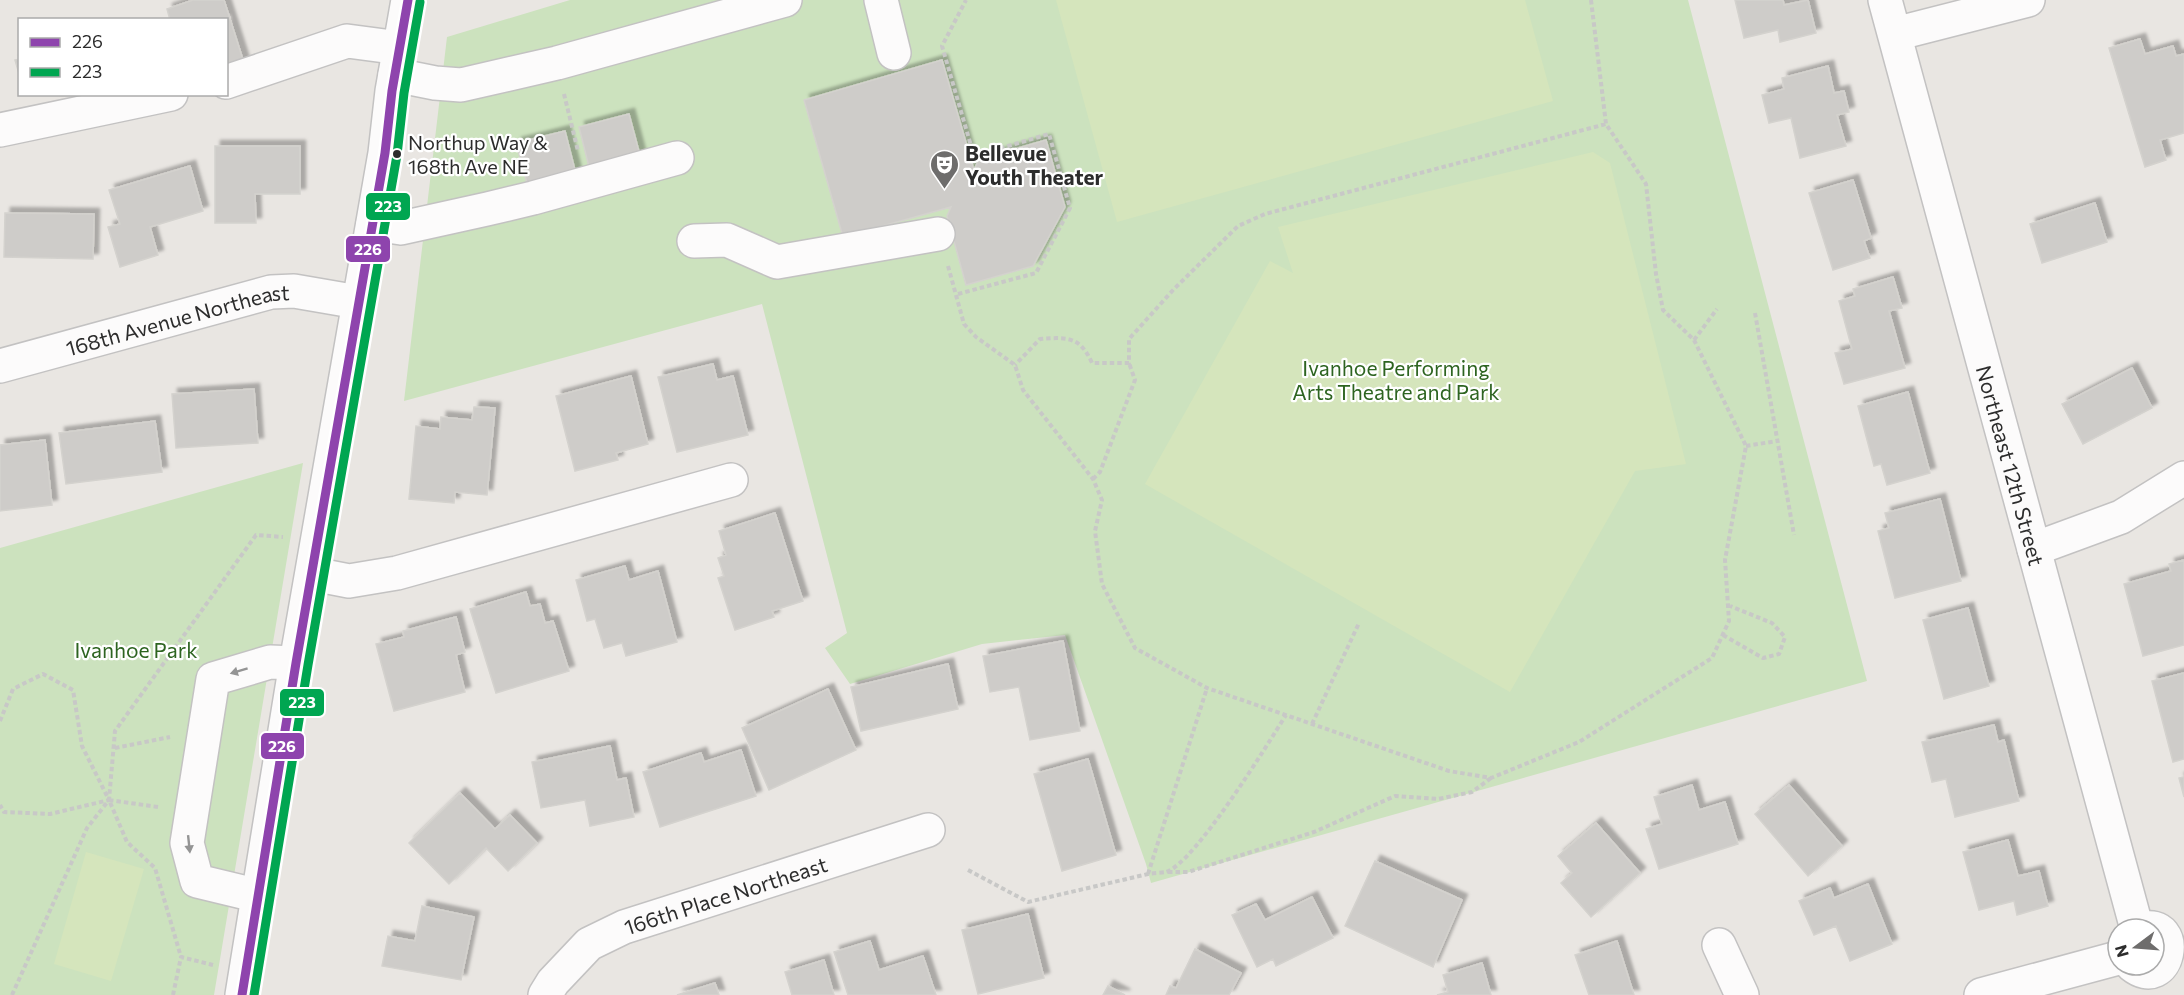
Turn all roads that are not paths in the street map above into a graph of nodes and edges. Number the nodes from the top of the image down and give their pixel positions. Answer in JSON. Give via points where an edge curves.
{"nodes":[{"id":1,"x":408,"y":0,"type":"edge"},
{"id":2,"x":785,"y":0,"type":"edge"},
{"id":3,"x":881,"y":0,"type":"edge"},
{"id":4,"x":1885,"y":0,"type":"edge"},
{"id":5,"x":2028,"y":0,"type":"edge"},
{"id":6,"x":1894,"y":34,"type":"junction"},
{"id":7,"x":894,"y":53,"type":"dead end"},
{"id":8,"x":397,"y":61,"type":"junction"},
{"id":9,"x":228,"y":81,"type":"edge"},
{"id":10,"x":162,"y":96,"type":"edge"},
{"id":11,"x":0,"y":130,"type":"edge"},
{"id":12,"x":677,"y":158,"type":"dead end"},
{"id":13,"x":373,"y":224,"type":"junction"},
{"id":14,"x":938,"y":234,"type":"road end"},
{"id":15,"x":694,"y":241,"type":"dead end"},
{"id":16,"x":358,"y":302,"type":"junction"},
{"id":17,"x":0,"y":366,"type":"edge"},
{"id":18,"x":2184,"y":478,"type":"edge"},
{"id":19,"x":731,"y":480,"type":"dead end"},
{"id":20,"x":2034,"y":549,"type":"junction"},
{"id":21,"x":313,"y":574,"type":"junction"},
{"id":22,"x":296,"y":663,"type":"junction"},
{"id":23,"x":928,"y":830,"type":"dead end"},
{"id":24,"x":259,"y":896,"type":"junction"},
{"id":25,"x":2136,"y":917,"type":"edge"},
{"id":26,"x":2177,"y":942,"type":"edge"},
{"id":27,"x":1719,"y":945,"type":"dead end"},
{"id":28,"x":2106,"y":961,"type":"edge"},
{"id":29,"x":2146,"y":978,"type":"edge"},
{"id":30,"x":242,"y":995,"type":"edge"},
{"id":31,"x":545,"y":995,"type":"edge"},
{"id":32,"x":1742,"y":995,"type":"edge"},
{"id":33,"x":1981,"y":995,"type":"edge"}],
"edges":[{"from":1,"to":8,"type":"street"},
{"from":2,"to":8,"type":"street","via":[[461,85],[435,83]]},
{"from":3,"to":7,"type":"street"},
{"from":4,"to":6,"type":"street","name":"Northeast 12th Street"},
{"from":5,"to":6,"type":"street"},
{"from":6,"to":20,"type":"street","name":"Northeast 12th Street"},
{"from":8,"to":9,"type":"street","via":[[347,41]]},
{"from":8,"to":13,"type":"street"},
{"from":10,"to":11,"type":"street"},
{"from":12,"to":13,"type":"street","via":[[532,198],[401,228]]},
{"from":13,"to":16,"type":"street"},
{"from":14,"to":15,"type":"street","via":[[777,262],[727,240]]},
{"from":16,"to":17,"type":"street","name":"168th Avenue Northeast","via":[[294,291],[271,292]]},
{"from":16,"to":21,"type":"street"},
{"from":18,"to":20,"type":"street","via":[[2121,517]]},
{"from":19,"to":21,"type":"street","via":[[397,573],[349,581]]},
{"from":20,"to":25,"type":"street","name":"Northeast 12th Street"},
{"from":21,"to":22,"type":"street"},
{"from":22,"to":24,"type":"street"},
{"from":22,"to":24,"type":"street","one_way":true,"via":[[270,662],[213,679],[203,731],[187,843],[197,881]]},
{"from":23,"to":31,"type":"street","name":"166th Place Northeast","via":[[624,927],[589,944]]},
{"from":24,"to":30,"type":"street"},
{"from":26,"to":29,"type":"street","via":[[2167,963]]},
{"from":27,"to":32,"type":"street"},
{"from":28,"to":33,"type":"street"}]}
